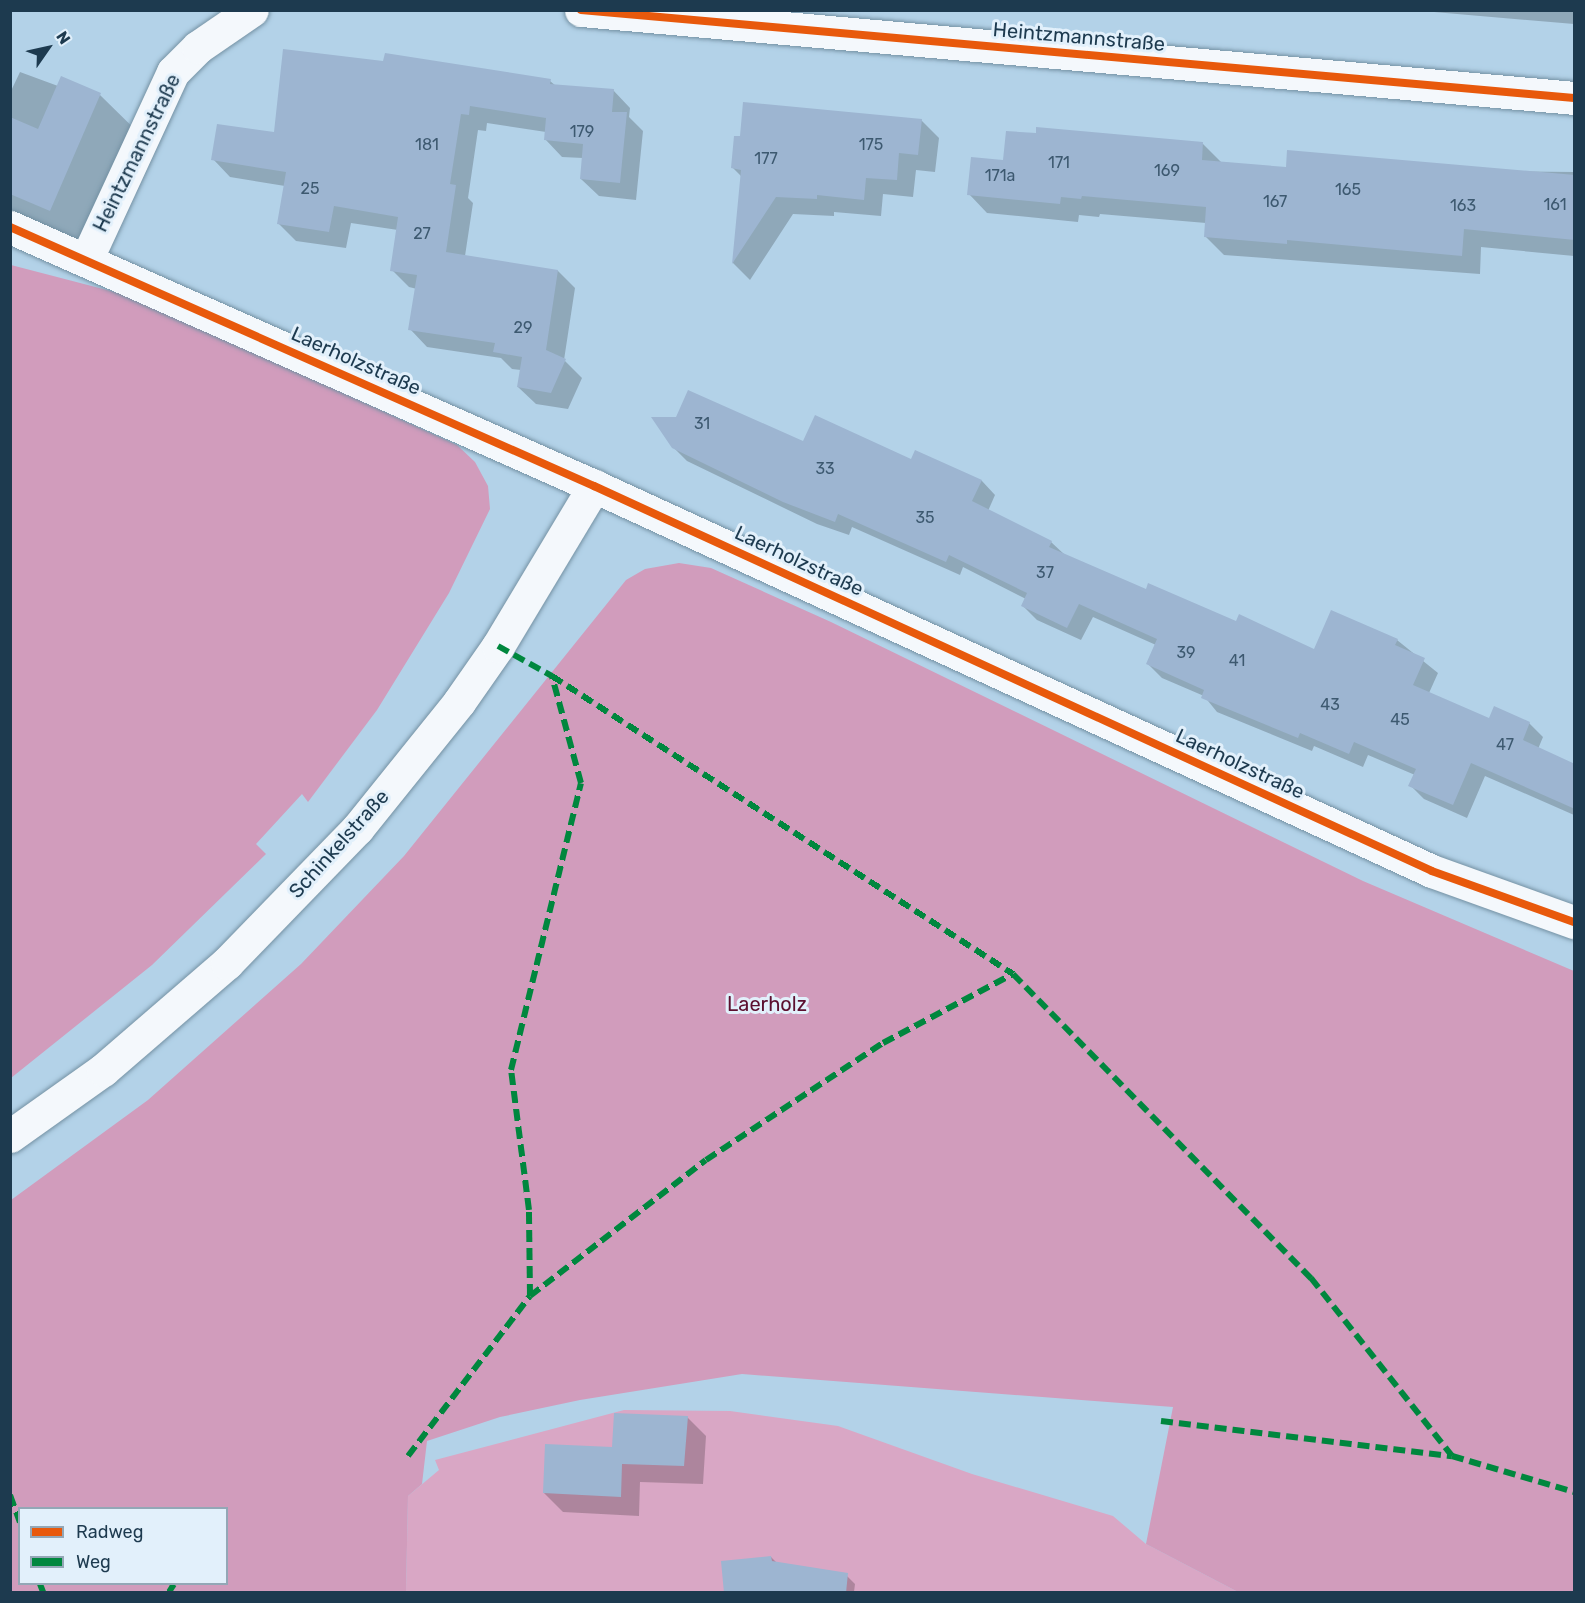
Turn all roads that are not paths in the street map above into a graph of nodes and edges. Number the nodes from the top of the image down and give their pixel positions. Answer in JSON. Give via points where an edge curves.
{"nodes":[{"id":1,"x":252,"y":10,"type":"edge"},
{"id":2,"x":581,"y":10,"type":"edge"},
{"id":3,"x":733,"y":17,"type":"edge"},
{"id":4,"x":1575,"y":98,"type":"edge"},
{"id":5,"x":10,"y":227,"type":"edge"},
{"id":6,"x":87,"y":258,"type":"junction"},
{"id":7,"x":594,"y":486,"type":"junction"},
{"id":8,"x":1575,"y":921,"type":"edge"},
{"id":9,"x":10,"y":1137,"type":"edge"}],
"edges":[{"from":1,"to":6,"type":"street","name":"Heintzmannstraße","via":[[198,47],[173,72]]},
{"from":2,"to":3,"type":"street","name":"Heintzmannstraße"},
{"from":3,"to":4,"type":"street","name":"Heintzmannstraße"},
{"from":5,"to":6,"type":"street","name":"Laerholzstraße"},
{"from":6,"to":7,"type":"street","name":"Laerholzstraße"},
{"from":7,"to":8,"type":"street","name":"Laerholzstraße","via":[[1432,871]]},
{"from":7,"to":9,"type":"street","name":"Schinkelstraße","via":[[498,646],[459,702],[357,829],[227,963],[103,1070]]}]}
